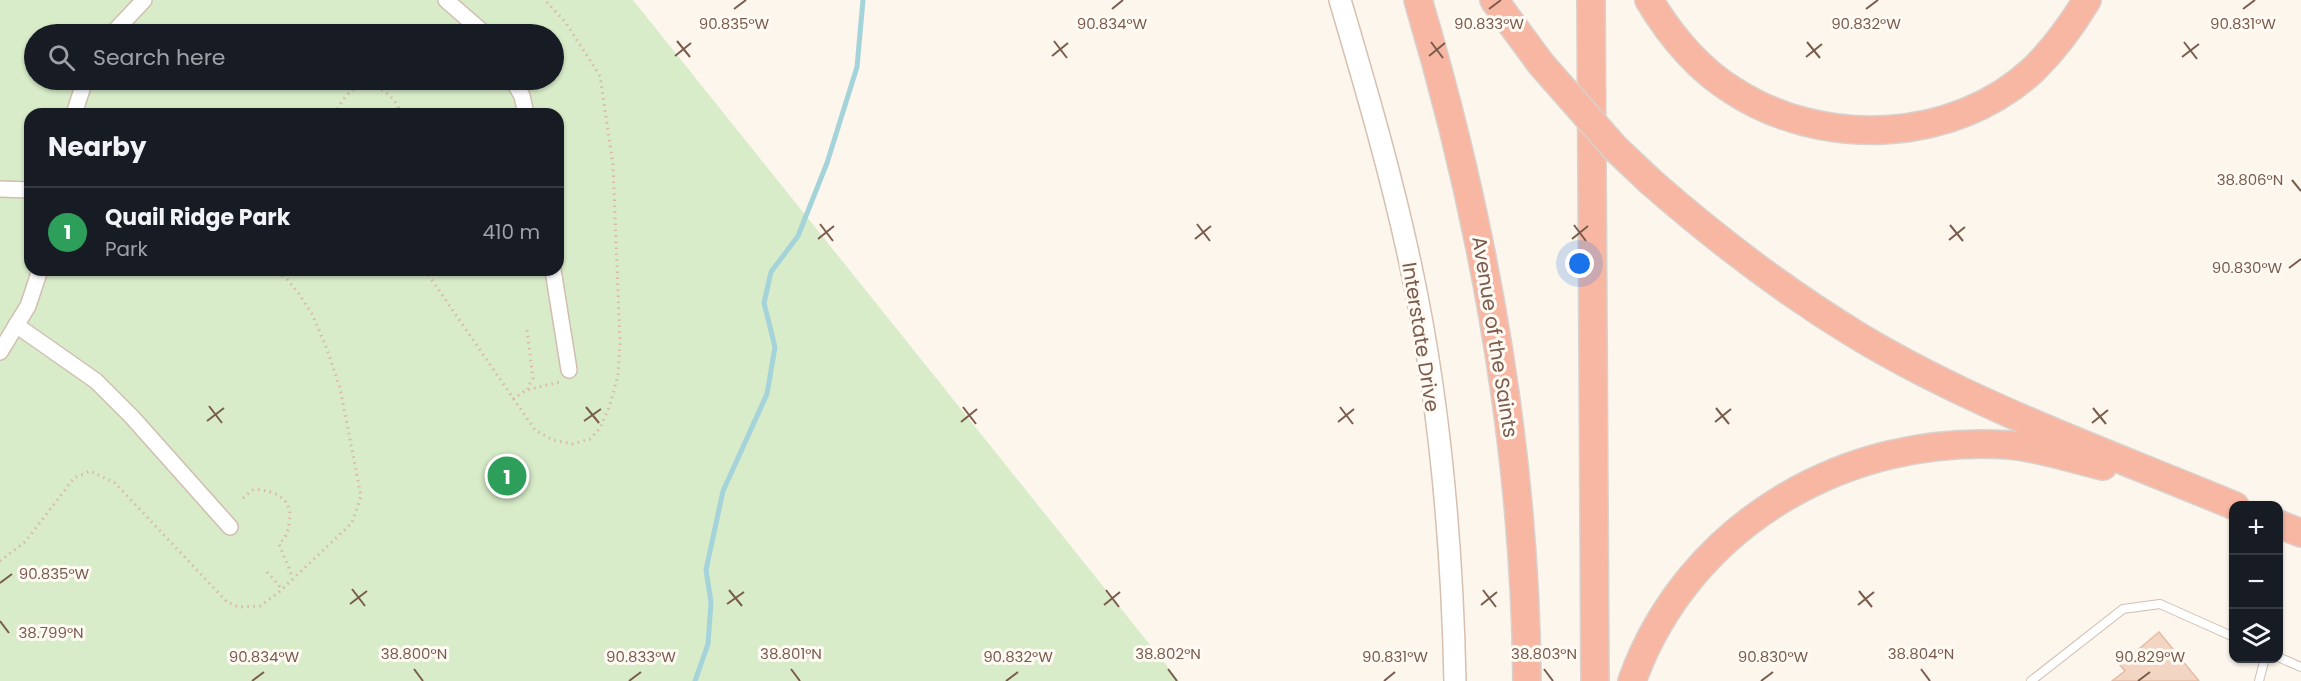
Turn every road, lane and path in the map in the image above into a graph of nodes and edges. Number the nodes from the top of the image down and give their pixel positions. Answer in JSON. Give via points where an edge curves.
{"nodes":[{"id":1,"x":144,"y":0,"type":"edge"},
{"id":2,"x":446,"y":0,"type":"edge"},
{"id":3,"x":1340,"y":0,"type":"edge"},
{"id":4,"x":1418,"y":0,"type":"edge"},
{"id":5,"x":1494,"y":0,"type":"edge"},
{"id":6,"x":1591,"y":0,"type":"edge"},
{"id":7,"x":1649,"y":0,"type":"edge"},
{"id":8,"x":2086,"y":0,"type":"edge"},
{"id":9,"x":121,"y":24,"type":"edge"},
{"id":10,"x":474,"y":24,"type":"edge"},
{"id":11,"x":82,"y":90,"type":"edge"},
{"id":12,"x":354,"y":90,"type":"edge"},
{"id":13,"x":386,"y":90,"type":"edge"},
{"id":14,"x":519,"y":90,"type":"edge"},
{"id":15,"x":76,"y":108,"type":"edge"},
{"id":16,"x":338,"y":108,"type":"edge"},
{"id":17,"x":399,"y":108,"type":"edge"},
{"id":18,"x":525,"y":108,"type":"edge"},
{"id":19,"x":0,"y":189,"type":"edge"},
{"id":20,"x":24,"y":190,"type":"edge"},
{"id":21,"x":38,"y":276,"type":"edge"},
{"id":22,"x":283,"y":276,"type":"edge"},
{"id":23,"x":554,"y":276,"type":"edge"},
{"id":24,"x":16,"y":325,"type":"junction"},
{"id":25,"x":527,"y":330,"type":"dead end"},
{"id":26,"x":0,"y":352,"type":"edge"},
{"id":27,"x":569,"y":370,"type":"joint"},
{"id":28,"x":526,"y":390,"type":"junction"},
{"id":29,"x":513,"y":399,"type":"dead end"},
{"id":30,"x":2187,"y":486,"type":"junction"},
{"id":31,"x":243,"y":498,"type":"dead end"},
{"id":32,"x":2229,"y":504,"type":"edge"},
{"id":33,"x":2283,"y":526,"type":"edge"},
{"id":34,"x":231,"y":527,"type":"dead end"},
{"id":35,"x":2301,"y":533,"type":"edge"},
{"id":36,"x":0,"y":561,"type":"edge"},
{"id":37,"x":267,"y":572,"type":"dead end"},
{"id":38,"x":293,"y":578,"type":"junction"},
{"id":39,"x":282,"y":589,"type":"junction"},
{"id":40,"x":2229,"y":635,"type":"edge"},
{"id":41,"x":2283,"y":659,"type":"edge"},
{"id":42,"x":2301,"y":667,"type":"edge"},
{"id":43,"x":2260,"y":677,"type":"edge"},
{"id":44,"x":1455,"y":681,"type":"edge"},
{"id":45,"x":1527,"y":681,"type":"edge"},
{"id":46,"x":1595,"y":681,"type":"edge"},
{"id":47,"x":1632,"y":681,"type":"edge"},
{"id":48,"x":2031,"y":681,"type":"edge"},
{"id":49,"x":2268,"y":681,"type":"edge"}],
"edges":[{"from":1,"to":9,"type":"street"},
{"from":2,"to":10,"type":"street"},
{"from":3,"to":44,"type":"main road","name":"Interstate Drive","via":[[1394,195],[1419,311],[1448,530]]},
{"from":4,"to":45,"type":"highway","name":"Avenue of the Saints","via":[[1467,181],[1493,310],[1519,507]]},
{"from":5,"to":30,"type":"highway","bridge":true,"via":[[1541,64],[1615,148],[1750,265],[1860,337],[1975,397]]},
{"from":6,"to":46,"type":"highway"},
{"from":7,"to":8,"type":"highway","via":[[1685,50],[1731,90],[1759,105],[1818,126],[1877,130],[1941,120],[2003,92],[2053,49]]},
{"from":11,"to":15,"type":"street"},
{"from":12,"to":16,"type":"path"},
{"from":13,"to":17,"type":"path"},
{"from":14,"to":18,"type":"street"},
{"from":19,"to":20,"type":"street"},
{"from":21,"to":24,"type":"street","via":[[28,306]]},
{"from":22,"to":38,"type":"path","via":[[312,314],[327,350],[340,388],[361,496],[352,523]]},
{"from":23,"to":27,"type":"street"},
{"from":24,"to":26,"type":"street"},
{"from":24,"to":34,"type":"street","via":[[96,381]]},
{"from":25,"to":28,"type":"path","via":[[533,378]]},
{"from":27,"to":28,"type":"path","via":[[569,380]]},
{"from":28,"to":29,"type":"path"},
{"from":30,"to":32,"type":"highway"},
{"from":30,"to":47,"type":"highway","via":[[2011,445],[1962,444],[1907,450],[1851,464],[1802,485],[1718,548],[1671,602],[1644,649]]},
{"from":31,"to":38,"type":"path","via":[[254,489],[268,490],[287,501],[292,511],[287,536],[279,543]]},
{"from":33,"to":35,"type":"highway"},
{"from":36,"to":39,"type":"path","via":[[26,541],[74,478],[90,471],[115,483],[227,602],[239,607],[260,606]]},
{"from":37,"to":39,"type":"path"},
{"from":38,"to":39,"type":"path"},
{"from":40,"to":48,"type":"lane","via":[[2160,604],[2123,609]]},
{"from":41,"to":42,"type":"lane"},
{"from":43,"to":49,"type":"lane"}]}
